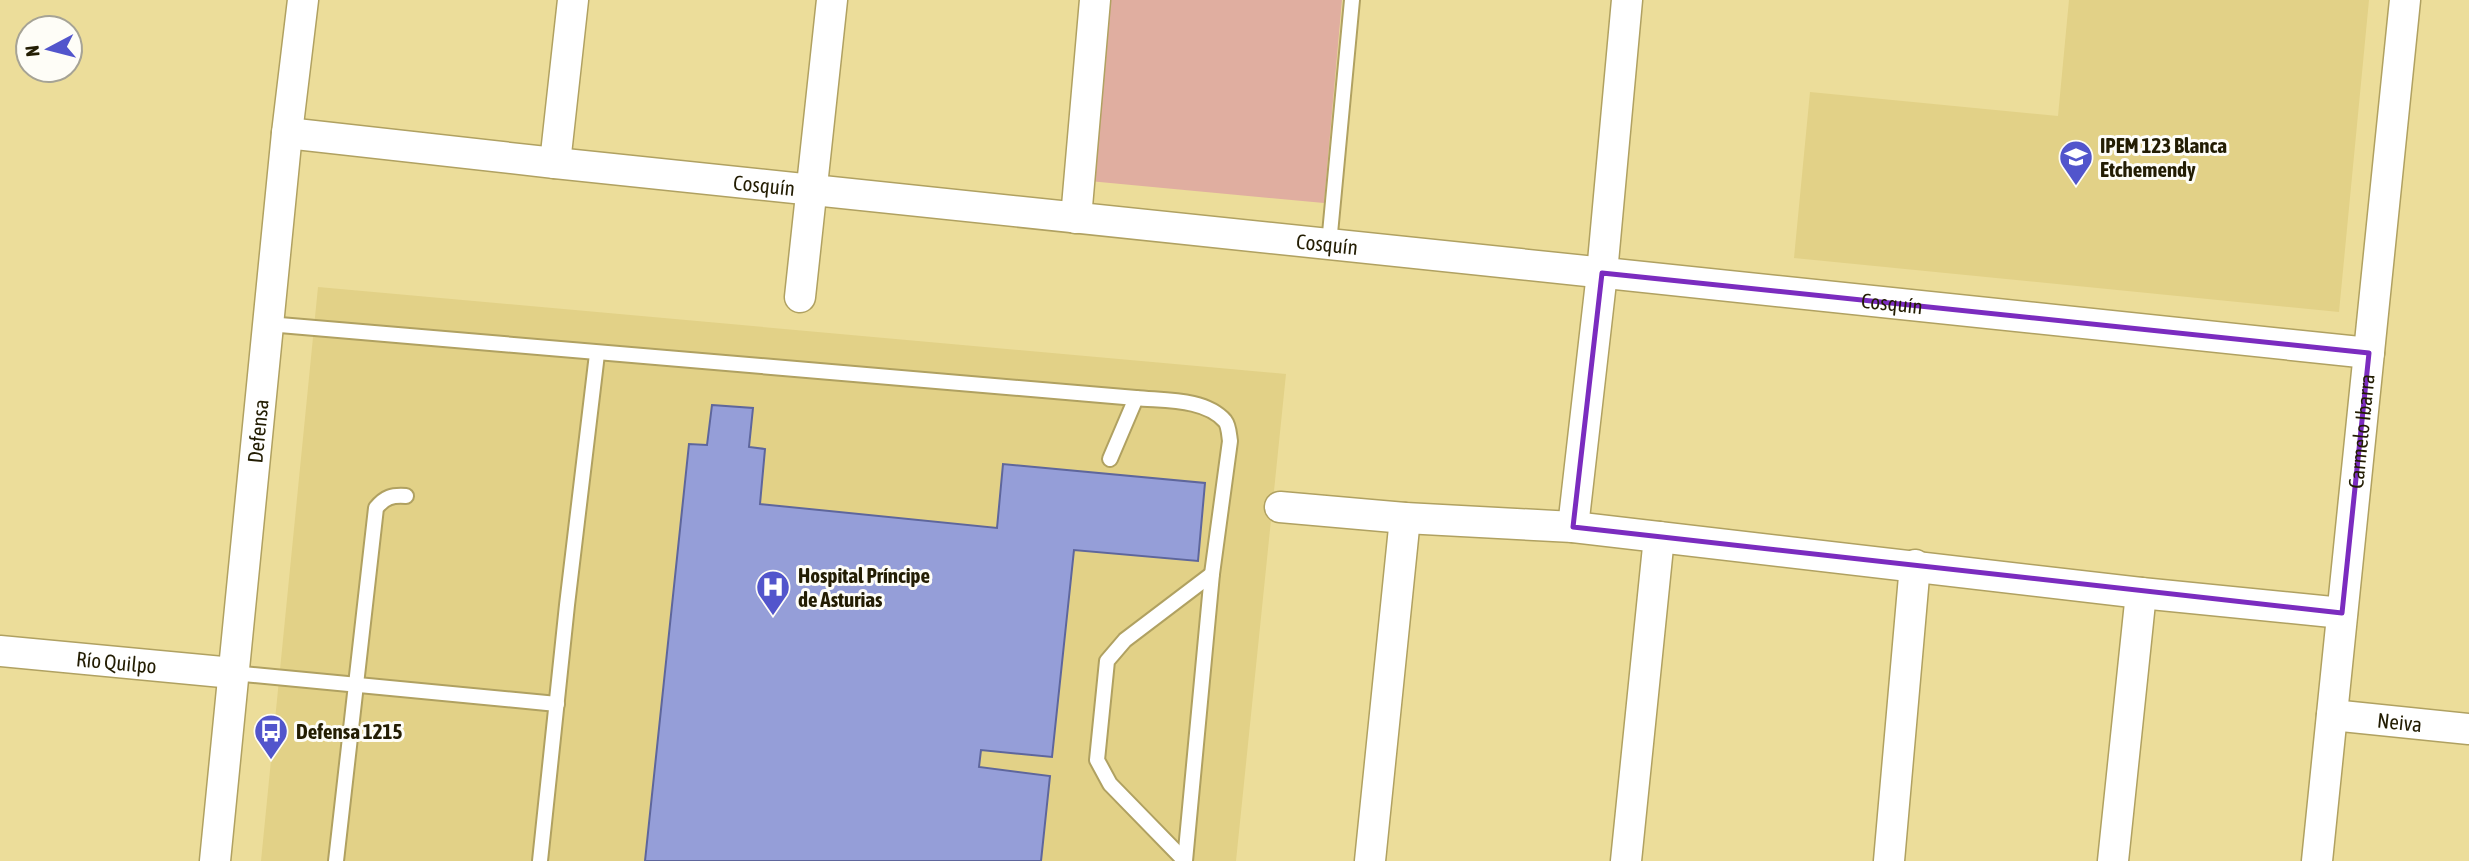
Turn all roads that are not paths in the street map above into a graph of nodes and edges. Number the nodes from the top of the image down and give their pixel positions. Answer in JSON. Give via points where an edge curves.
{"nodes":[{"id":1,"x":303,"y":0,"type":"edge"},
{"id":2,"x":573,"y":0,"type":"edge"},
{"id":3,"x":832,"y":0,"type":"edge"},
{"id":4,"x":1095,"y":0,"type":"edge"},
{"id":5,"x":1352,"y":0,"type":"edge"},
{"id":6,"x":1627,"y":0,"type":"edge"},
{"id":7,"x":2405,"y":0,"type":"edge"},
{"id":8,"x":287,"y":133,"type":"junction"},
{"id":9,"x":555,"y":163,"type":"junction"},
{"id":10,"x":812,"y":190,"type":"junction"},
{"id":11,"x":1076,"y":218,"type":"junction"},
{"id":12,"x":1329,"y":244,"type":"junction"},
{"id":13,"x":1602,"y":273,"type":"junction"},
{"id":14,"x":800,"y":297,"type":"dead end"},
{"id":15,"x":268,"y":324,"type":"junction"},
{"id":16,"x":2369,"y":353,"type":"junction"},
{"id":17,"x":597,"y":354,"type":"junction"},
{"id":18,"x":1136,"y":398,"type":"junction"},
{"id":19,"x":1110,"y":459,"type":"dead end"},
{"id":20,"x":406,"y":496,"type":"dead end"},
{"id":21,"x":1280,"y":507,"type":"dead end"},
{"id":22,"x":1405,"y":518,"type":"junction"},
{"id":23,"x":1573,"y":527,"type":"junction"},
{"id":24,"x":1659,"y":537,"type":"junction"},
{"id":25,"x":1916,"y":565,"type":"junction"},
{"id":26,"x":1212,"y":574,"type":"junction"},
{"id":27,"x":2141,"y":593,"type":"junction"},
{"id":28,"x":2342,"y":613,"type":"junction"},
{"id":29,"x":0,"y":651,"type":"edge"},
{"id":30,"x":233,"y":673,"type":"junction"},
{"id":31,"x":355,"y":684,"type":"junction"},
{"id":32,"x":557,"y":704,"type":"junction"},
{"id":33,"x":2332,"y":715,"type":"junction"},
{"id":34,"x":2469,"y":729,"type":"edge"},
{"id":35,"x":215,"y":861,"type":"edge"},
{"id":36,"x":337,"y":861,"type":"edge"},
{"id":37,"x":540,"y":861,"type":"edge"},
{"id":38,"x":1370,"y":861,"type":"edge"},
{"id":39,"x":1626,"y":861,"type":"edge"},
{"id":40,"x":1889,"y":861,"type":"edge"},
{"id":41,"x":2113,"y":861,"type":"edge"},
{"id":42,"x":2317,"y":861,"type":"edge"}],
"edges":[{"from":1,"to":8,"type":"street","name":"Defensa"},
{"from":2,"to":9,"type":"street"},
{"from":3,"to":10,"type":"street"},
{"from":4,"to":11,"type":"street"},
{"from":5,"to":12,"type":"lane"},
{"from":6,"to":13,"type":"street"},
{"from":7,"to":16,"type":"street","name":"Carmelo Ibarra"},
{"from":8,"to":9,"type":"street","name":"Cosquín"},
{"from":8,"to":15,"type":"street","name":"Defensa"},
{"from":9,"to":10,"type":"street","name":"Cosquín"},
{"from":10,"to":11,"type":"street","name":"Cosquín"},
{"from":10,"to":14,"type":"street"},
{"from":11,"to":12,"type":"street","name":"Cosquín"},
{"from":12,"to":13,"type":"street","name":"Cosquín"},
{"from":13,"to":16,"type":"street","name":"Cosquín"},
{"from":13,"to":23,"type":"street"},
{"from":15,"to":17,"type":"lane"},
{"from":15,"to":30,"type":"street","name":"Defensa"},
{"from":16,"to":28,"type":"street","name":"Carmelo Ibarra"},
{"from":17,"to":18,"type":"lane"},
{"from":17,"to":32,"type":"lane"},
{"from":18,"to":19,"type":"lane"},
{"from":18,"to":26,"type":"lane","via":[[1195,404],[1227,422],[1230,442]]},
{"from":20,"to":31,"type":"lane","via":[[392,495],[376,508]]},
{"from":21,"to":22,"type":"street"},
{"from":22,"to":23,"type":"street"},
{"from":22,"to":38,"type":"street"},
{"from":23,"to":24,"type":"street"},
{"from":24,"to":25,"type":"street"},
{"from":24,"to":39,"type":"street"},
{"from":25,"to":27,"type":"street"},
{"from":25,"to":40,"type":"street"},
{"from":26,"to":26,"type":"lane","via":[[1125,640],[1107,661],[1098,747],[1097,760],[1110,784],[1185,861]]},
{"from":27,"to":28,"type":"street"},
{"from":27,"to":41,"type":"street"},
{"from":28,"to":33,"type":"street","name":"Carmelo Ibarra"},
{"from":29,"to":30,"type":"street","name":"Río Quilpo"},
{"from":30,"to":31,"type":"lane"},
{"from":30,"to":35,"type":"street","name":"Defensa"},
{"from":31,"to":32,"type":"lane"},
{"from":31,"to":36,"type":"lane"},
{"from":32,"to":37,"type":"lane"},
{"from":33,"to":34,"type":"street","name":"Neiva"},
{"from":33,"to":42,"type":"street","name":"Carmelo Ibarra"}]}
